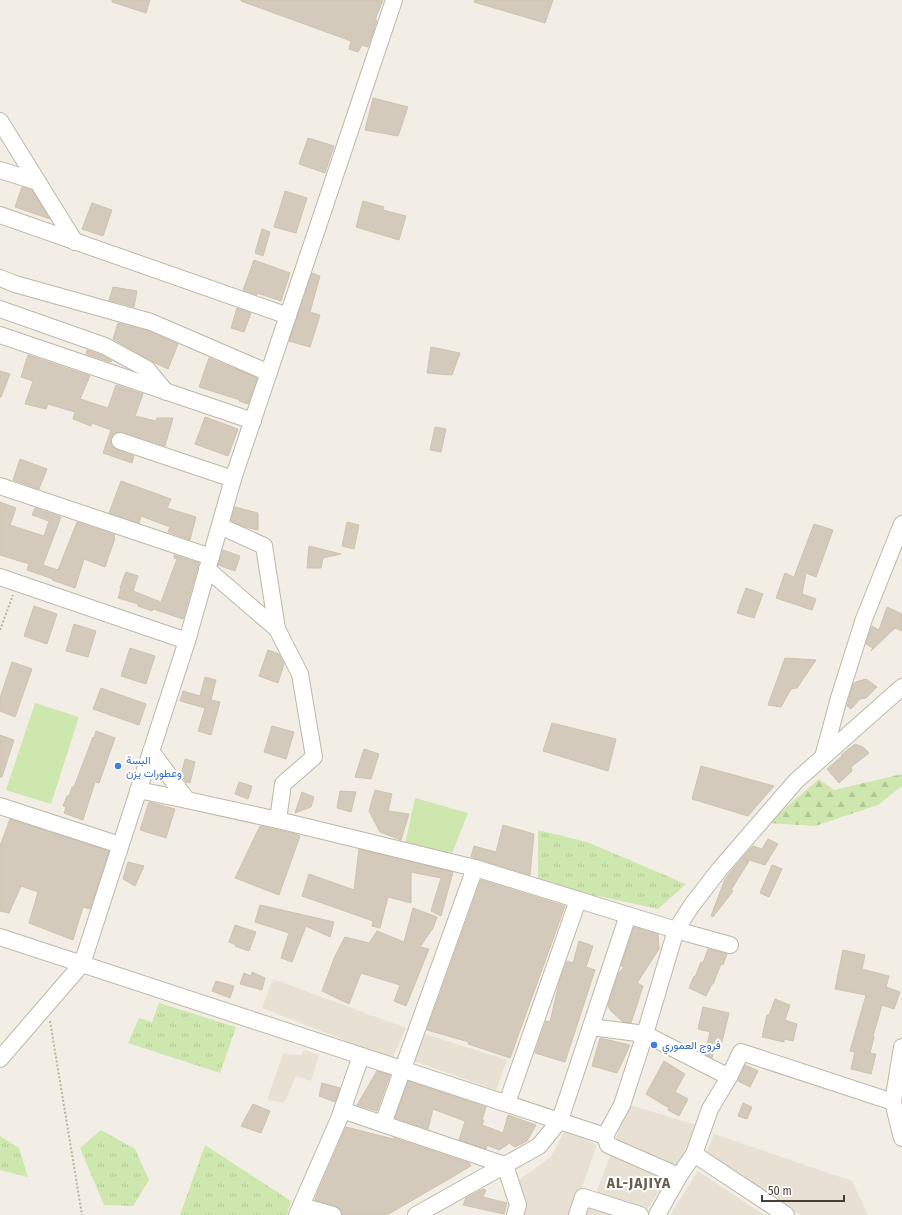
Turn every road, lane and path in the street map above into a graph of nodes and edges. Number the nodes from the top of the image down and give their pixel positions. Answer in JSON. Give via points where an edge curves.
{"nodes":[{"id":1,"x":394,"y":0,"type":"edge"},
{"id":2,"x":0,"y":121,"type":"edge"},
{"id":3,"x":0,"y":170,"type":"edge"},
{"id":4,"x":38,"y":182,"type":"junction"},
{"id":5,"x":0,"y":215,"type":"edge"},
{"id":6,"x":75,"y":242,"type":"junction"},
{"id":7,"x":0,"y":278,"type":"edge"},
{"id":8,"x":0,"y":309,"type":"edge"},
{"id":9,"x":288,"y":316,"type":"junction"},
{"id":10,"x":0,"y":335,"type":"edge"},
{"id":11,"x":269,"y":373,"type":"junction"},
{"id":12,"x":166,"y":392,"type":"junction"},
{"id":13,"x":253,"y":421,"type":"junction"},
{"id":14,"x":120,"y":441,"type":"dead end"},
{"id":15,"x":233,"y":479,"type":"junction"},
{"id":16,"x":0,"y":486,"type":"edge"},
{"id":17,"x":902,"y":524,"type":"edge"},
{"id":18,"x":220,"y":526,"type":"junction"},
{"id":19,"x":209,"y":563,"type":"junction"},
{"id":20,"x":0,"y":577,"type":"edge"},
{"id":21,"x":18,"y":583,"type":"junction"},
{"id":22,"x":277,"y":629,"type":"junction"},
{"id":23,"x":0,"y":630,"type":"edge"},
{"id":24,"x":187,"y":641,"type":"junction"},
{"id":25,"x":902,"y":688,"type":"edge"},
{"id":26,"x":151,"y":751,"type":"junction"},
{"id":27,"x":823,"y":757,"type":"junction"},
{"id":28,"x":138,"y":790,"type":"junction"},
{"id":29,"x":187,"y":800,"type":"junction"},
{"id":30,"x":0,"y":806,"type":"edge"},
{"id":31,"x":278,"y":820,"type":"junction"},
{"id":32,"x":120,"y":845,"type":"junction"},
{"id":33,"x":475,"y":868,"type":"junction"},
{"id":34,"x":578,"y":900,"type":"junction"},
{"id":35,"x":628,"y":915,"type":"junction"},
{"id":36,"x":676,"y":930,"type":"junction"},
{"id":37,"x":0,"y":938,"type":"edge"},
{"id":38,"x":730,"y":946,"type":"dead end"},
{"id":39,"x":82,"y":964,"type":"junction"},
{"id":40,"x":49,"y":1016,"type":"dead end"},
{"id":41,"x":591,"y":1027,"type":"junction"},
{"id":42,"x":645,"y":1034,"type":"junction"},
{"id":43,"x":902,"y":1047,"type":"edge"},
{"id":44,"x":361,"y":1056,"type":"junction"},
{"id":45,"x":0,"y":1059,"type":"edge"},
{"id":46,"x":402,"y":1070,"type":"junction"},
{"id":47,"x":729,"y":1077,"type":"junction"},
{"id":48,"x":893,"y":1102,"type":"junction"},
{"id":49,"x":507,"y":1103,"type":"junction"},
{"id":50,"x":342,"y":1110,"type":"junction"},
{"id":51,"x":560,"y":1120,"type":"junction"},
{"id":52,"x":383,"y":1124,"type":"junction"},
{"id":53,"x":605,"y":1136,"type":"junction"},
{"id":54,"x":902,"y":1138,"type":"edge"},
{"id":55,"x":694,"y":1154,"type":"junction"},
{"id":56,"x":505,"y":1165,"type":"junction"},
{"id":57,"x":679,"y":1176,"type":"junction"},
{"id":58,"x":299,"y":1211,"type":"edge"},
{"id":59,"x":82,"y":1215,"type":"edge"},
{"id":60,"x":333,"y":1215,"type":"edge"},
{"id":61,"x":416,"y":1215,"type":"edge"},
{"id":62,"x":515,"y":1215,"type":"edge"},
{"id":63,"x":576,"y":1215,"type":"edge"},
{"id":64,"x":640,"y":1215,"type":"edge"},
{"id":65,"x":657,"y":1215,"type":"edge"},
{"id":66,"x":786,"y":1215,"type":"edge"}],
"edges":[{"from":1,"to":9,"type":"street"},
{"from":2,"to":4,"type":"street"},
{"from":3,"to":4,"type":"street"},
{"from":4,"to":6,"type":"street"},
{"from":5,"to":6,"type":"street"},
{"from":6,"to":9,"type":"street"},
{"from":7,"to":11,"type":"street","via":[[151,322]]},
{"from":8,"to":12,"type":"street","via":[[105,346],[147,369]]},
{"from":9,"to":11,"type":"street"},
{"from":10,"to":12,"type":"street"},
{"from":11,"to":13,"type":"street"},
{"from":12,"to":13,"type":"street"},
{"from":13,"to":15,"type":"street"},
{"from":14,"to":15,"type":"street"},
{"from":15,"to":18,"type":"street"},
{"from":16,"to":19,"type":"street"},
{"from":17,"to":27,"type":"street","via":[[864,619]]},
{"from":18,"to":19,"type":"street"},
{"from":18,"to":22,"type":"street","via":[[264,546]]},
{"from":19,"to":22,"type":"street"},
{"from":19,"to":24,"type":"street"},
{"from":20,"to":21,"type":"street"},
{"from":21,"to":23,"type":"path"},
{"from":21,"to":24,"type":"street"},
{"from":22,"to":31,"type":"street","via":[[300,674],[314,757],[283,784]]},
{"from":24,"to":26,"type":"street"},
{"from":25,"to":27,"type":"street"},
{"from":26,"to":28,"type":"street"},
{"from":26,"to":29,"type":"street"},
{"from":27,"to":36,"type":"street","via":[[796,781],[719,870]]},
{"from":28,"to":29,"type":"street"},
{"from":28,"to":32,"type":"street"},
{"from":29,"to":31,"type":"street"},
{"from":30,"to":32,"type":"street"},
{"from":31,"to":33,"type":"street"},
{"from":32,"to":39,"type":"street"},
{"from":33,"to":34,"type":"street"},
{"from":33,"to":46,"type":"street"},
{"from":34,"to":35,"type":"street"},
{"from":34,"to":49,"type":"street"},
{"from":35,"to":36,"type":"street"},
{"from":35,"to":41,"type":"street"},
{"from":36,"to":38,"type":"street"},
{"from":36,"to":42,"type":"street"},
{"from":37,"to":39,"type":"street"},
{"from":39,"to":44,"type":"street"},
{"from":39,"to":45,"type":"street"},
{"from":40,"to":59,"type":"path"},
{"from":41,"to":42,"type":"street"},
{"from":41,"to":51,"type":"street"},
{"from":42,"to":47,"type":"street"},
{"from":42,"to":53,"type":"street","via":[[622,1105]]},
{"from":43,"to":48,"type":"street"},
{"from":44,"to":46,"type":"street"},
{"from":44,"to":50,"type":"street"},
{"from":46,"to":49,"type":"street"},
{"from":46,"to":52,"type":"street"},
{"from":47,"to":48,"type":"street","via":[[740,1052]]},
{"from":47,"to":55,"type":"street","via":[[710,1109]]},
{"from":48,"to":54,"type":"street"},
{"from":49,"to":51,"type":"street"},
{"from":50,"to":52,"type":"street"},
{"from":50,"to":58,"type":"street"},
{"from":51,"to":53,"type":"street"},
{"from":51,"to":56,"type":"street","via":[[539,1146]]},
{"from":52,"to":56,"type":"street"},
{"from":53,"to":57,"type":"street","via":[[608,1145]]},
{"from":55,"to":57,"type":"street"},
{"from":55,"to":66,"type":"street"},
{"from":56,"to":61,"type":"street"},
{"from":56,"to":62,"type":"street","via":[[518,1205]]},
{"from":57,"to":65,"type":"street"},
{"from":58,"to":60,"type":"street"},
{"from":63,"to":64,"type":"street","via":[[583,1197]]}]}
